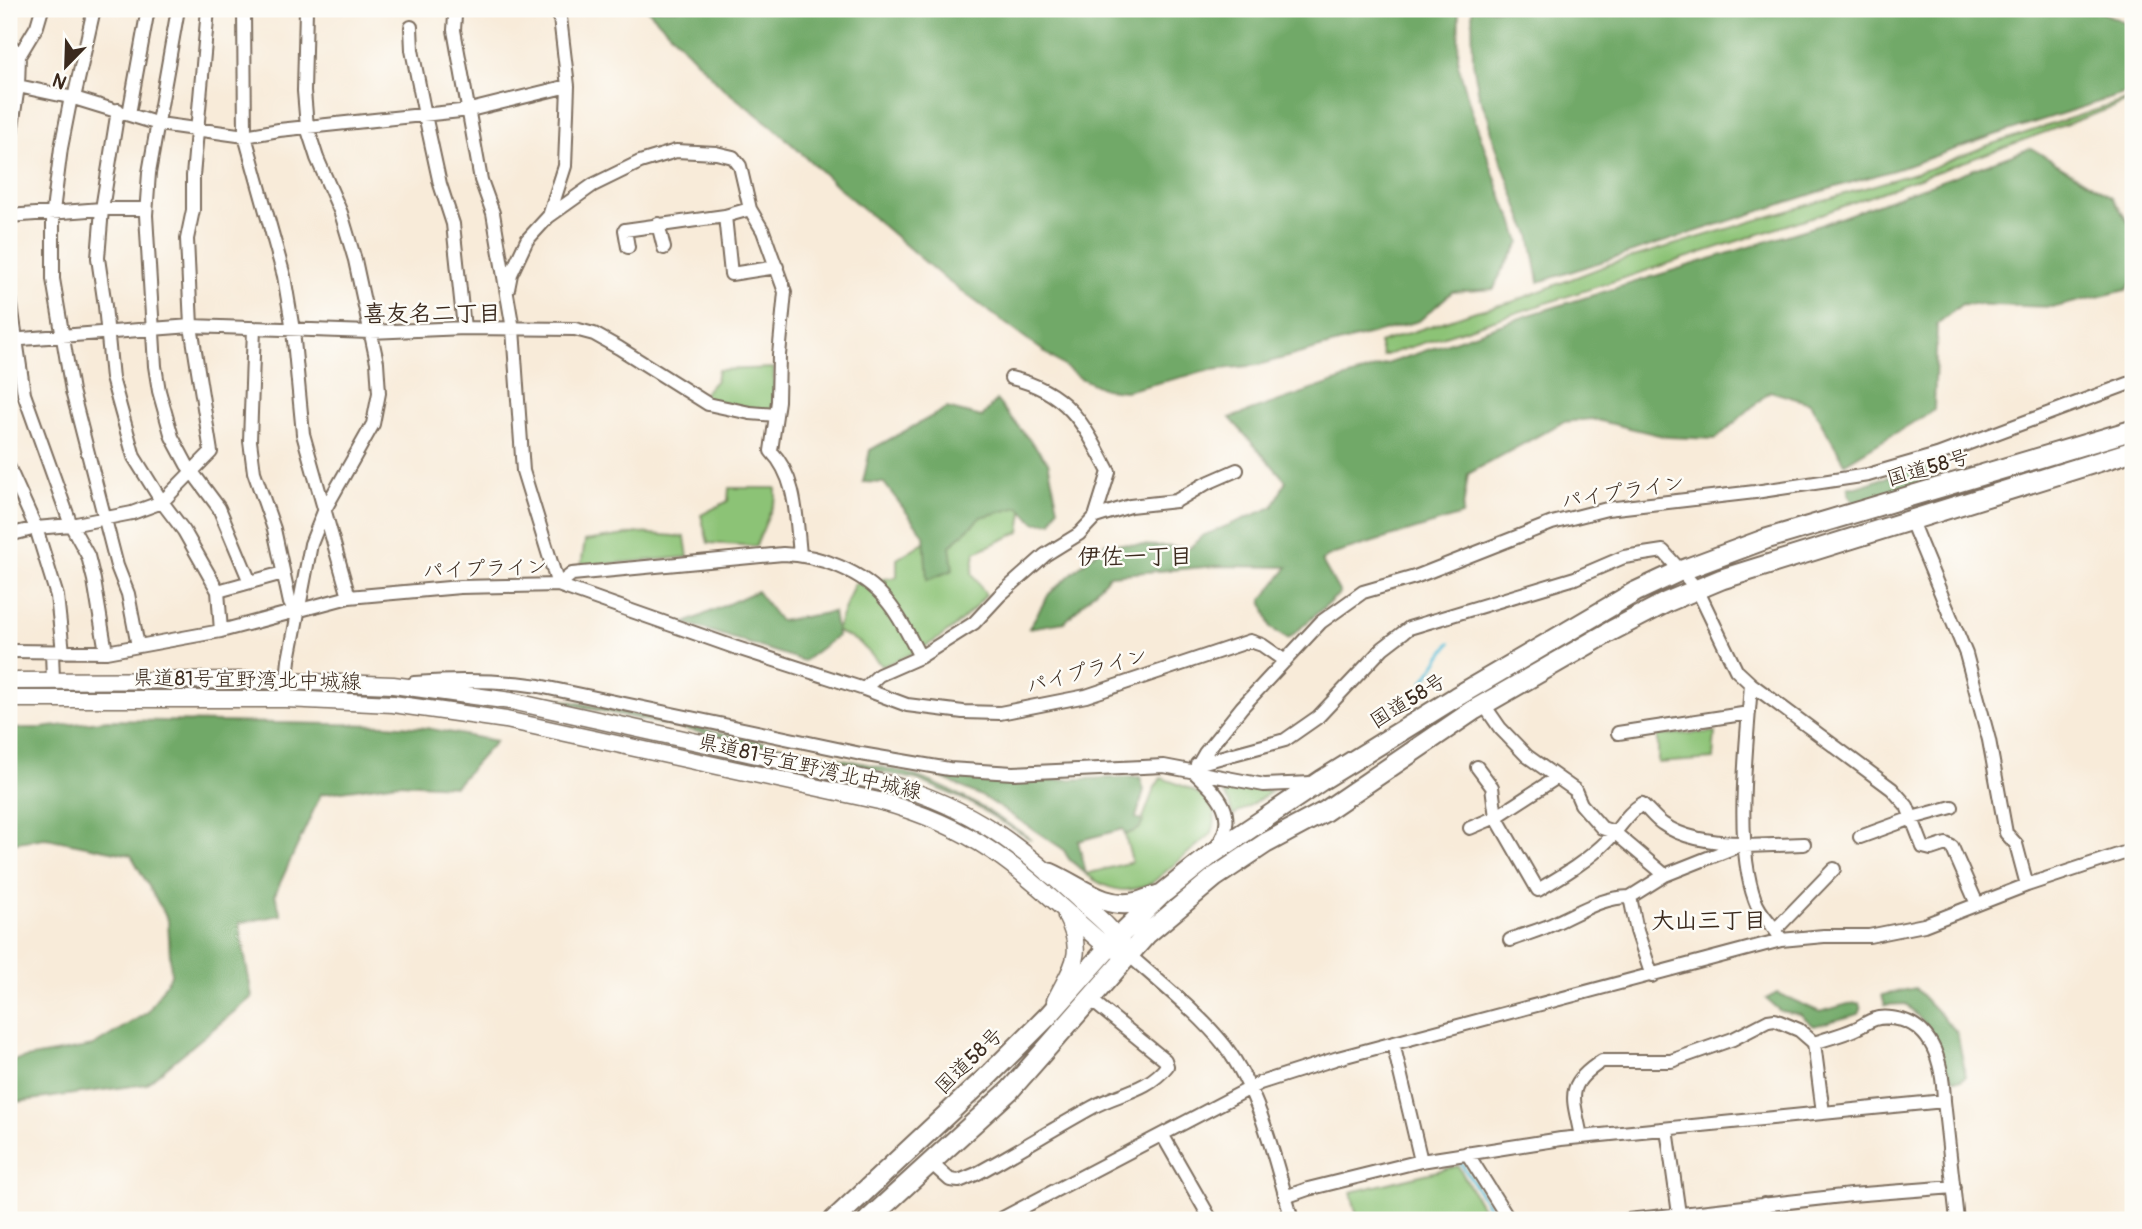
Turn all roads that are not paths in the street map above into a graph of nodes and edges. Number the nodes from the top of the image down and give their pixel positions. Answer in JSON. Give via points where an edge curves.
{"nodes":[{"id":1,"x":43,"y":9,"type":"edge"},
{"id":2,"x":94,"y":9,"type":"edge"},
{"id":3,"x":148,"y":9,"type":"edge"},
{"id":4,"x":178,"y":9,"type":"edge"},
{"id":5,"x":208,"y":9,"type":"edge"},
{"id":6,"x":244,"y":9,"type":"edge"},
{"id":7,"x":306,"y":9,"type":"edge"},
{"id":8,"x":559,"y":9,"type":"edge"},
{"id":9,"x":455,"y":16,"type":"dead end"},
{"id":10,"x":411,"y":27,"type":"dead end"},
{"id":11,"x":9,"y":43,"type":"edge"},
{"id":12,"x":19,"y":56,"type":"junction"},
{"id":13,"x":18,"y":86,"type":"junction"},
{"id":14,"x":568,"y":86,"type":"junction"},
{"id":15,"x":72,"y":98,"type":"junction"},
{"id":16,"x":470,"y":110,"type":"junction"},
{"id":17,"x":123,"y":112,"type":"junction"},
{"id":18,"x":425,"y":115,"type":"junction"},
{"id":19,"x":159,"y":124,"type":"junction"},
{"id":20,"x":307,"y":127,"type":"junction"},
{"id":21,"x":199,"y":130,"type":"junction"},
{"id":22,"x":245,"y":136,"type":"junction"},
{"id":23,"x":9,"y":147,"type":"edge"},
{"id":24,"x":102,"y":209,"type":"junction"},
{"id":25,"x":146,"y":209,"type":"junction"},
{"id":26,"x":750,"y":209,"type":"junction"},
{"id":27,"x":53,"y":211,"type":"junction"},
{"id":28,"x":725,"y":215,"type":"junction"},
{"id":29,"x":9,"y":216,"type":"edge"},
{"id":30,"x":548,"y":217,"type":"junction"},
{"id":31,"x":658,"y":224,"type":"junction"},
{"id":32,"x":628,"y":247,"type":"dead end"},
{"id":33,"x":663,"y":248,"type":"dead end"},
{"id":34,"x":776,"y":267,"type":"junction"},
{"id":35,"x":9,"y":291,"type":"edge"},
{"id":36,"x":507,"y":296,"type":"junction"},
{"id":37,"x":191,"y":326,"type":"junction"},
{"id":38,"x":254,"y":328,"type":"junction"},
{"id":39,"x":464,"y":328,"type":"junction"},
{"id":40,"x":154,"y":329,"type":"junction"},
{"id":41,"x":513,"y":329,"type":"junction"},
{"id":42,"x":293,"y":330,"type":"junction"},
{"id":43,"x":107,"y":331,"type":"junction"},
{"id":44,"x":370,"y":331,"type":"junction"},
{"id":45,"x":62,"y":335,"type":"junction"},
{"id":46,"x":12,"y":340,"type":"edge"},
{"id":47,"x":1011,"y":378,"type":"dead end"},
{"id":48,"x":2133,"y":382,"type":"edge"},
{"id":49,"x":776,"y":415,"type":"junction"},
{"id":50,"x":2133,"y":430,"type":"edge"},
{"id":51,"x":2133,"y":451,"type":"edge"},
{"id":52,"x":9,"y":468,"type":"edge"},
{"id":53,"x":1237,"y":470,"type":"dead end"},
{"id":54,"x":193,"y":471,"type":"junction"},
{"id":55,"x":162,"y":502,"type":"junction"},
{"id":56,"x":325,"y":509,"type":"junction"},
{"id":57,"x":105,"y":517,"type":"junction"},
{"id":58,"x":1094,"y":517,"type":"junction"},
{"id":59,"x":1911,"y":521,"type":"junction"},
{"id":60,"x":71,"y":525,"type":"junction"},
{"id":61,"x":36,"y":528,"type":"junction"},
{"id":62,"x":9,"y":535,"type":"edge"},
{"id":63,"x":800,"y":554,"type":"junction"},
{"id":64,"x":1680,"y":571,"type":"junction"},
{"id":65,"x":283,"y":573,"type":"junction"},
{"id":66,"x":250,"y":583,"type":"junction"},
{"id":67,"x":558,"y":585,"type":"junction"},
{"id":68,"x":1697,"y":589,"type":"junction"},
{"id":69,"x":218,"y":591,"type":"junction"},
{"id":70,"x":349,"y":597,"type":"junction"},
{"id":71,"x":298,"y":610,"type":"junction"},
{"id":72,"x":221,"y":631,"type":"junction"},
{"id":73,"x":138,"y":646,"type":"junction"},
{"id":74,"x":9,"y":651,"type":"edge"},
{"id":75,"x":58,"y":652,"type":"junction"},
{"id":76,"x":106,"y":652,"type":"junction"},
{"id":77,"x":920,"y":657,"type":"junction"},
{"id":78,"x":1285,"y":661,"type":"junction"},
{"id":79,"x":53,"y":680,"type":"junction"},
{"id":80,"x":9,"y":681,"type":"edge"},
{"id":81,"x":287,"y":681,"type":"junction"},
{"id":82,"x":1751,"y":684,"type":"junction"},
{"id":83,"x":393,"y":685,"type":"junction"},
{"id":84,"x":539,"y":686,"type":"junction"},
{"id":85,"x":864,"y":689,"type":"junction"},
{"id":86,"x":9,"y":699,"type":"edge"},
{"id":87,"x":285,"y":699,"type":"junction"},
{"id":88,"x":511,"y":702,"type":"junction"},
{"id":89,"x":1484,"y":705,"type":"junction"},
{"id":90,"x":1749,"y":713,"type":"junction"},
{"id":91,"x":506,"y":720,"type":"junction"},
{"id":92,"x":1618,"y":733,"type":"dead end"},
{"id":93,"x":1477,"y":766,"type":"dead end"},
{"id":94,"x":1196,"y":768,"type":"junction"},
{"id":95,"x":1556,"y":778,"type":"junction"},
{"id":96,"x":1322,"y":780,"type":"junction"},
{"id":97,"x":1952,"y":807,"type":"dead end"},
{"id":98,"x":1496,"y":817,"type":"junction"},
{"id":99,"x":1912,"y":818,"type":"junction"},
{"id":100,"x":1470,"y":828,"type":"dead end"},
{"id":101,"x":1614,"y":832,"type":"junction"},
{"id":102,"x":1860,"y":837,"type":"dead end"},
{"id":103,"x":1804,"y":844,"type":"dead end"},
{"id":104,"x":1745,"y":845,"type":"junction"},
{"id":105,"x":2133,"y":850,"type":"edge"},
{"id":106,"x":1212,"y":854,"type":"junction"},
{"id":107,"x":1834,"y":869,"type":"dead end"},
{"id":108,"x":1050,"y":873,"type":"junction"},
{"id":109,"x":1665,"y":875,"type":"junction"},
{"id":110,"x":2027,"y":885,"type":"junction"},
{"id":111,"x":1163,"y":894,"type":"junction"},
{"id":112,"x":1630,"y":897,"type":"junction"},
{"id":113,"x":1977,"y":904,"type":"junction"},
{"id":114,"x":1063,"y":910,"type":"junction"},
{"id":115,"x":1779,"y":934,"type":"junction"},
{"id":116,"x":1510,"y":940,"type":"dead end"},
{"id":117,"x":1113,"y":942,"type":"junction"},
{"id":118,"x":1128,"y":954,"type":"junction"},
{"id":119,"x":1651,"y":976,"type":"junction"},
{"id":120,"x":1091,"y":999,"type":"junction"},
{"id":121,"x":1048,"y":1016,"type":"junction"},
{"id":122,"x":1393,"y":1043,"type":"junction"},
{"id":123,"x":1814,"y":1043,"type":"junction"},
{"id":124,"x":1250,"y":1088,"type":"junction"},
{"id":125,"x":1944,"y":1101,"type":"junction"},
{"id":126,"x":1823,"y":1113,"type":"junction"},
{"id":127,"x":1667,"y":1129,"type":"junction"},
{"id":128,"x":1163,"y":1136,"type":"junction"},
{"id":129,"x":1581,"y":1138,"type":"junction"},
{"id":130,"x":1467,"y":1153,"type":"junction"},
{"id":131,"x":1421,"y":1161,"type":"junction"},
{"id":132,"x":931,"y":1163,"type":"junction"},
{"id":133,"x":1954,"y":1187,"type":"junction"},
{"id":134,"x":1285,"y":1197,"type":"junction"},
{"id":135,"x":1764,"y":1204,"type":"junction"},
{"id":136,"x":1679,"y":1214,"type":"junction"},
{"id":137,"x":834,"y":1220,"type":"edge"},
{"id":138,"x":868,"y":1220,"type":"edge"},
{"id":139,"x":999,"y":1220,"type":"edge"},
{"id":140,"x":1205,"y":1220,"type":"edge"},
{"id":141,"x":1292,"y":1220,"type":"edge"},
{"id":142,"x":1509,"y":1220,"type":"edge"},
{"id":143,"x":1628,"y":1220,"type":"edge"},
{"id":144,"x":1766,"y":1220,"type":"edge"},
{"id":145,"x":1957,"y":1220,"type":"edge"}],
"edges":[{"from":1,"to":12,"type":"street"},
{"from":2,"to":15,"type":"street"},
{"from":3,"to":17,"type":"street"},
{"from":4,"to":19,"type":"street"},
{"from":5,"to":21,"type":"street"},
{"from":6,"to":22,"type":"street"},
{"from":7,"to":20,"type":"street"},
{"from":8,"to":14,"type":"street"},
{"from":9,"to":16,"type":"street"},
{"from":10,"to":18,"type":"street"},
{"from":11,"to":12,"type":"street"},
{"from":12,"to":13,"type":"street"},
{"from":13,"to":15,"type":"street"},
{"from":13,"to":23,"type":"street"},
{"from":14,"to":16,"type":"street"},
{"from":14,"to":30,"type":"street","via":[[565,166]]},
{"from":15,"to":17,"type":"street"},
{"from":15,"to":27,"type":"street"},
{"from":16,"to":18,"type":"street"},
{"from":16,"to":36,"type":"street"},
{"from":17,"to":19,"type":"street"},
{"from":17,"to":24,"type":"street"},
{"from":18,"to":20,"type":"street"},
{"from":18,"to":39,"type":"street","via":[[453,224]]},
{"from":19,"to":21,"type":"street"},
{"from":19,"to":25,"type":"street"},
{"from":20,"to":22,"type":"street"},
{"from":20,"to":44,"type":"street","via":[[341,213]]},
{"from":21,"to":22,"type":"street"},
{"from":21,"to":37,"type":"street","via":[[187,239]]},
{"from":22,"to":42,"type":"street","via":[[284,275]]},
{"from":24,"to":25,"type":"street"},
{"from":24,"to":27,"type":"street"},
{"from":24,"to":43,"type":"street","via":[[98,258]]},
{"from":25,"to":40,"type":"street"},
{"from":26,"to":28,"type":"street"},
{"from":26,"to":30,"type":"street","via":[[740,166],[733,157],[676,151],[593,185]]},
{"from":26,"to":34,"type":"street"},
{"from":27,"to":29,"type":"street"},
{"from":27,"to":45,"type":"street","via":[[53,279]]},
{"from":28,"to":31,"type":"street"},
{"from":28,"to":34,"type":"street","via":[[732,274]]},
{"from":30,"to":36,"type":"street","via":[[527,240],[511,274]]},
{"from":31,"to":32,"type":"street","via":[[625,230]]},
{"from":31,"to":33,"type":"street"},
{"from":34,"to":49,"type":"street","via":[[786,292]]},
{"from":35,"to":46,"type":"street"},
{"from":36,"to":41,"type":"street"},
{"from":37,"to":38,"type":"street"},
{"from":37,"to":40,"type":"street"},
{"from":37,"to":54,"type":"street","via":[[211,452]]},
{"from":38,"to":42,"type":"street"},
{"from":38,"to":65,"type":"street","via":[[250,441],[254,472]]},
{"from":39,"to":41,"type":"street"},
{"from":39,"to":44,"type":"street"},
{"from":40,"to":43,"type":"street"},
{"from":40,"to":54,"type":"street","via":[[162,402],[172,437]]},
{"from":41,"to":49,"type":"street","via":[[575,329],[594,334],[708,404]]},
{"from":41,"to":67,"type":"street","via":[[523,471]]},
{"from":42,"to":44,"type":"street"},
{"from":42,"to":56,"type":"street","via":[[303,434]]},
{"from":43,"to":45,"type":"street"},
{"from":43,"to":55,"type":"street","via":[[112,378],[134,457]]},
{"from":44,"to":56,"type":"street","via":[[379,377],[377,410]]},
{"from":45,"to":46,"type":"street"},
{"from":45,"to":57,"type":"street"},
{"from":46,"to":60,"type":"street","via":[[24,394]]},
{"from":47,"to":58,"type":"street","via":[[1049,392],[1087,429],[1109,472]]},
{"from":48,"to":78,"type":"street","name":"パイプライン","via":[[1937,455],[1868,475],[1607,509],[1552,523],[1415,577],[1363,592],[1321,622]]},
{"from":49,"to":63,"type":"street","via":[[771,451],[792,486]]},
{"from":50,"to":64,"type":"highway","name":"国道58号","via":[[1766,539]]},
{"from":51,"to":59,"type":"highway","name":"国道58号"},
{"from":52,"to":61,"type":"street"},
{"from":53,"to":58,"type":"street","via":[[1176,501],[1130,506]]},
{"from":54,"to":55,"type":"street"},
{"from":54,"to":66,"type":"street","via":[[219,508]]},
{"from":55,"to":57,"type":"street"},
{"from":55,"to":69,"type":"street"},
{"from":56,"to":70,"type":"street"},
{"from":56,"to":71,"type":"street","via":[[311,544]]},
{"from":57,"to":60,"type":"street"},
{"from":57,"to":73,"type":"street"},
{"from":58,"to":77,"type":"street","via":[[1079,534],[1045,555],[974,622]]},
{"from":59,"to":68,"type":"highway","name":"国道58号"},
{"from":59,"to":110,"type":"street","via":[[1966,654],[1989,740],[2006,833],[2016,844]]},
{"from":60,"to":61,"type":"street"},
{"from":60,"to":76,"type":"street","via":[[88,556]]},
{"from":61,"to":62,"type":"street"},
{"from":61,"to":75,"type":"street","via":[[57,596]]},
{"from":63,"to":67,"type":"street","via":[[572,574]]},
{"from":63,"to":77,"type":"street","via":[[855,573],[866,582],[886,600]]},
{"from":64,"to":68,"type":"street"},
{"from":64,"to":94,"type":"street","via":[[1663,551],[1624,557],[1575,578],[1409,628],[1383,648],[1318,717],[1285,740]]},
{"from":64,"to":96,"type":"highway","name":"国道58号","via":[[1553,639]]},
{"from":65,"to":66,"type":"street"},
{"from":65,"to":71,"type":"street","via":[[290,603]]},
{"from":66,"to":69,"type":"street"},
{"from":67,"to":70,"type":"street","name":"パイプライン","via":[[460,587]]},
{"from":67,"to":85,"type":"street","name":"パイプライン"},
{"from":68,"to":82,"type":"street","via":[[1736,670]]},
{"from":68,"to":89,"type":"highway","name":"国道58号"},
{"from":69,"to":72,"type":"street"},
{"from":70,"to":71,"type":"street","name":"パイプライン"},
{"from":71,"to":72,"type":"street","name":"パイプライン"},
{"from":71,"to":81,"type":"street"},
{"from":72,"to":73,"type":"street","name":"パイプライン"},
{"from":73,"to":76,"type":"street","name":"パイプライン"},
{"from":74,"to":75,"type":"street","name":"パイプライン"},
{"from":75,"to":76,"type":"street","name":"パイプライン"},
{"from":75,"to":79,"type":"street"},
{"from":77,"to":85,"type":"street","via":[[879,675]]},
{"from":78,"to":85,"type":"street","name":"パイプライン","via":[[1250,641],[1086,696],[1000,713],[907,705]]},
{"from":78,"to":94,"type":"street","via":[[1242,707]]},
{"from":79,"to":80,"type":"main road","name":"県道81号宜野湾北中城線"},
{"from":79,"to":81,"type":"main road","name":"県道81号宜野湾北中城線"},
{"from":81,"to":83,"type":"main road","name":"県道81号宜野湾北中城線"},
{"from":81,"to":87,"type":"street"},
{"from":82,"to":90,"type":"street"},
{"from":82,"to":99,"type":"street","via":[[1892,789]]},
{"from":83,"to":84,"type":"street","via":[[453,680]]},
{"from":83,"to":88,"type":"main road","name":"県道81号宜野湾北中城線"},
{"from":84,"to":88,"type":"street","via":[[523,689]]},
{"from":84,"to":94,"type":"street","via":[[948,769],[1013,773]]},
{"from":86,"to":87,"type":"main road","name":"県道81号宜野湾北中城線"},
{"from":87,"to":91,"type":"main road","name":"県道81号宜野湾北中城線","via":[[393,704]]},
{"from":88,"to":91,"type":"street"},
{"from":88,"to":108,"type":"main road","name":"県道81号宜野湾北中城線","via":[[916,791],[986,824]]},
{"from":89,"to":95,"type":"street","via":[[1527,757]]},
{"from":89,"to":118,"type":"highway","name":"国道58号","via":[[1324,812],[1215,877]]},
{"from":90,"to":92,"type":"street"},
{"from":90,"to":104,"type":"street"},
{"from":91,"to":114,"type":"main road","name":"県道81号宜野湾北中城線","via":[[907,808],[993,852]]},
{"from":93,"to":98,"type":"street","via":[[1492,787]]},
{"from":94,"to":96,"type":"street","via":[[1251,784]]},
{"from":94,"to":106,"type":"street","via":[[1216,793],[1227,819],[1223,838]]},
{"from":95,"to":98,"type":"street"},
{"from":95,"to":101,"type":"street","via":[[1575,790],[1602,828]]},
{"from":96,"to":106,"type":"highway","name":"国道58号"},
{"from":97,"to":99,"type":"street"},
{"from":98,"to":100,"type":"street"},
{"from":98,"to":101,"type":"street","via":[[1538,890],[1564,875]]},
{"from":99,"to":102,"type":"street"},
{"from":99,"to":113,"type":"street","via":[[1923,847],[1952,847]]},
{"from":101,"to":104,"type":"street","via":[[1642,804],[1663,824],[1681,833]]},
{"from":101,"to":109,"type":"street"},
{"from":103,"to":104,"type":"street"},
{"from":104,"to":109,"type":"street"},
{"from":104,"to":115,"type":"street","via":[[1755,901]]},
{"from":105,"to":110,"type":"street"},
{"from":106,"to":111,"type":"highway","name":"国道58号"},
{"from":107,"to":115,"type":"street"},
{"from":108,"to":111,"type":"highway","via":[[1108,902],[1137,902]]},
{"from":108,"to":117,"type":"main road","name":"県道81号宜野湾北中城線"},
{"from":109,"to":112,"type":"street"},
{"from":110,"to":113,"type":"street"},
{"from":111,"to":117,"type":"highway","name":"国道58号"},
{"from":112,"to":116,"type":"street","via":[[1585,908]]},
{"from":112,"to":119,"type":"street"},
{"from":113,"to":115,"type":"street","via":[[1924,925],[1868,936]]},
{"from":114,"to":117,"type":"main road","name":"県道81号宜野湾北中城線"},
{"from":114,"to":121,"type":"main road","via":[[1076,938],[1076,959]]},
{"from":115,"to":119,"type":"street"},
{"from":117,"to":118,"type":"main road","name":"県道81号宜野湾北中城線"},
{"from":117,"to":121,"type":"highway","name":"国道58号"},
{"from":118,"to":120,"type":"highway","name":"国道58号"},
{"from":118,"to":124,"type":"street","via":[[1225,1046]]},
{"from":119,"to":122,"type":"street"},
{"from":120,"to":132,"type":"highway","name":"国道58号","via":[[1010,1090]]},
{"from":120,"to":132,"type":"street","via":[[1165,1060],[1163,1071],[1134,1092],[1097,1105],[959,1181],[950,1180]]},
{"from":121,"to":137,"type":"highway","name":"国道58号"},
{"from":122,"to":124,"type":"street"},
{"from":122,"to":131,"type":"street"},
{"from":123,"to":125,"type":"street","via":[[1885,1017],[1913,1024],[1932,1046]]},
{"from":123,"to":126,"type":"street"},
{"from":123,"to":129,"type":"street","via":[[1799,1030],[1775,1020],[1671,1061],[1602,1061],[1577,1081],[1574,1090]]},
{"from":124,"to":128,"type":"street"},
{"from":124,"to":134,"type":"street"},
{"from":125,"to":126,"type":"street"},
{"from":125,"to":133,"type":"street"},
{"from":126,"to":127,"type":"street"},
{"from":127,"to":129,"type":"street"},
{"from":127,"to":136,"type":"street"},
{"from":128,"to":139,"type":"street"},
{"from":128,"to":140,"type":"street","via":[[1210,1218]]},
{"from":129,"to":130,"type":"street"},
{"from":130,"to":131,"type":"street"},
{"from":130,"to":142,"type":"street"},
{"from":131,"to":134,"type":"street"},
{"from":132,"to":138,"type":"highway","name":"国道58号"},
{"from":133,"to":135,"type":"street"},
{"from":133,"to":145,"type":"street"},
{"from":134,"to":141,"type":"street"},
{"from":135,"to":136,"type":"street"},
{"from":135,"to":144,"type":"street"},
{"from":136,"to":143,"type":"street"}]}
